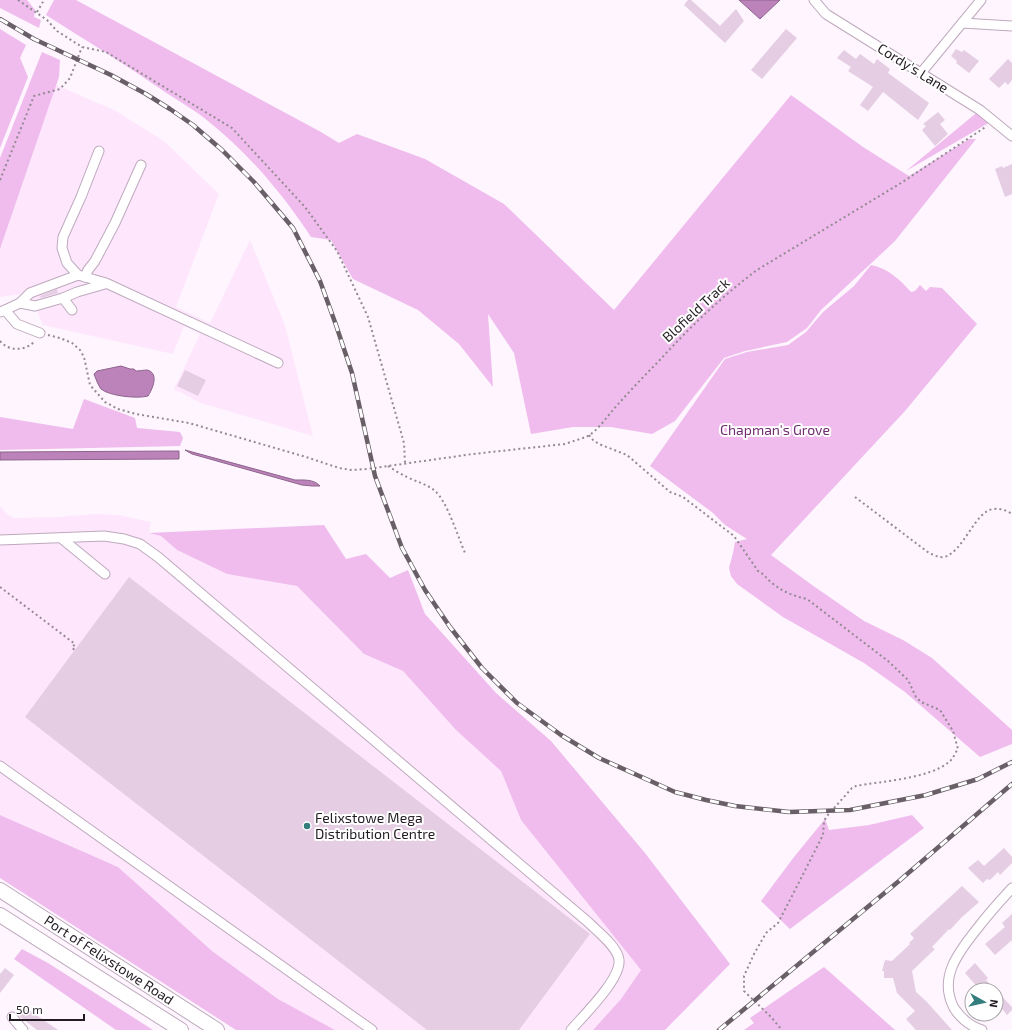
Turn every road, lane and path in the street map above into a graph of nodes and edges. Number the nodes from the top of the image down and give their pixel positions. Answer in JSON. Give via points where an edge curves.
{"nodes":[{"id":1,"x":18,"y":0,"type":"edge"},
{"id":2,"x":44,"y":0,"type":"edge"},
{"id":3,"x":814,"y":0,"type":"edge"},
{"id":4,"x":981,"y":0,"type":"edge"},
{"id":5,"x":36,"y":12,"type":"junction"},
{"id":6,"x":962,"y":23,"type":"junction"},
{"id":7,"x":1012,"y":26,"type":"edge"},
{"id":8,"x":82,"y":47,"type":"junction"},
{"id":9,"x":921,"y":73,"type":"junction"},
{"id":10,"x":992,"y":121,"type":"junction"},
{"id":11,"x":1012,"y":136,"type":"edge"},
{"id":12,"x":99,"y":151,"type":"dead end"},
{"id":13,"x":141,"y":165,"type":"dead end"},
{"id":14,"x":0,"y":180,"type":"edge"},
{"id":15,"x":82,"y":276,"type":"junction"},
{"id":16,"x":106,"y":283,"type":"junction"},
{"id":17,"x":63,"y":298,"type":"junction"},
{"id":18,"x":20,"y":303,"type":"junction"},
{"id":19,"x":72,"y":310,"type":"dead end"},
{"id":20,"x":3,"y":311,"type":"edge"},
{"id":21,"x":40,"y":333,"type":"junction"},
{"id":22,"x":0,"y":341,"type":"edge"},
{"id":23,"x":278,"y":363,"type":"dead end"},
{"id":24,"x":589,"y":435,"type":"junction"},
{"id":25,"x":405,"y":463,"type":"junction"},
{"id":26,"x":387,"y":466,"type":"junction"},
{"id":27,"x":854,"y":497,"type":"dead end"},
{"id":28,"x":1012,"y":514,"type":"edge"},
{"id":29,"x":61,"y":538,"type":"junction"},
{"id":30,"x":0,"y":540,"type":"edge"},
{"id":31,"x":465,"y":553,"type":"dead end"},
{"id":32,"x":105,"y":574,"type":"dead end"},
{"id":33,"x":0,"y":587,"type":"edge"},
{"id":34,"x":75,"y":650,"type":"dead end"},
{"id":35,"x":0,"y":766,"type":"edge"},
{"id":36,"x":1012,"y":888,"type":"edge"},
{"id":37,"x":0,"y":890,"type":"edge"},
{"id":38,"x":0,"y":915,"type":"edge"},
{"id":39,"x":12,"y":1017,"type":"dead end"},
{"id":40,"x":23,"y":1030,"type":"edge"},
{"id":41,"x":181,"y":1030,"type":"edge"},
{"id":42,"x":218,"y":1030,"type":"edge"},
{"id":43,"x":372,"y":1030,"type":"edge"},
{"id":44,"x":571,"y":1030,"type":"edge"},
{"id":45,"x":782,"y":1030,"type":"edge"},
{"id":46,"x":982,"y":1030,"type":"edge"}],
"edges":[{"from":1,"to":5,"type":"path"},
{"from":2,"to":5,"type":"path"},
{"from":3,"to":9,"type":"street","name":"Cordy's Lane","via":[[826,14]]},
{"from":4,"to":6,"type":"street"},
{"from":5,"to":8,"type":"path","via":[[57,32]]},
{"from":6,"to":7,"type":"street"},
{"from":6,"to":9,"type":"street"},
{"from":8,"to":14,"type":"path","via":[[70,78],[60,89],[34,96]]},
{"from":8,"to":25,"type":"path","via":[[106,52],[232,128],[306,206],[337,251],[368,317],[404,443]]},
{"from":9,"to":10,"type":"street","name":"Cordy's Lane","via":[[980,110]]},
{"from":10,"to":11,"type":"street","name":"Cordy's Lane"},
{"from":10,"to":24,"type":"path","name":"Blofield Track","via":[[981,131],[900,183],[757,270],[723,296]]},
{"from":12,"to":15,"type":"street","via":[[63,237],[62,248],[68,263]]},
{"from":13,"to":15,"type":"street","via":[[115,224],[95,261]]},
{"from":15,"to":16,"type":"street"},
{"from":15,"to":18,"type":"street","via":[[30,293]]},
{"from":16,"to":17,"type":"street"},
{"from":16,"to":23,"type":"street"},
{"from":17,"to":18,"type":"street","via":[[35,306]]},
{"from":17,"to":19,"type":"street"},
{"from":18,"to":20,"type":"street"},
{"from":20,"to":21,"type":"street","via":[[17,324]]},
{"from":21,"to":22,"type":"path","via":[[31,345],[23,348],[8,348]]},
{"from":21,"to":26,"type":"path","name":"Blofield Track","via":[[60,338],[80,350],[90,385],[105,402],[118,409],[189,423],[339,468],[352,470]]},
{"from":24,"to":25,"type":"path","name":"Blofield Track","via":[[565,444]]},
{"from":24,"to":45,"type":"path","via":[[599,444],[627,455],[670,492],[683,497],[734,536],[758,571],[772,583],[792,596],[807,599],[888,661],[908,680],[921,702],[940,710],[953,731],[958,749],[950,761],[935,771],[856,786],[826,817],[823,835],[793,894],[778,923],[766,934],[754,954],[744,976],[744,991]]},
{"from":25,"to":26,"type":"path","name":"Blofield Track"},
{"from":26,"to":31,"type":"path","via":[[436,492],[448,512]]},
{"from":27,"to":28,"type":"path","via":[[929,553],[939,557],[944,557],[957,548],[988,510],[999,509]]},
{"from":29,"to":30,"type":"street"},
{"from":29,"to":32,"type":"street"},
{"from":29,"to":44,"type":"street","via":[[104,536],[124,539],[140,544],[158,557],[588,922],[614,948],[619,959],[618,970],[611,984]]},
{"from":33,"to":34,"type":"path","via":[[75,644],[72,648]]},
{"from":35,"to":43,"type":"street"},
{"from":36,"to":46,"type":"street","via":[[959,951],[950,972],[948,983],[952,1003],[969,1024]]},
{"from":37,"to":42,"type":"highway","name":"Port of Felixstowe Road"},
{"from":38,"to":41,"type":"highway","name":"Port of Felixstowe Road"},
{"from":39,"to":40,"type":"street"}]}
